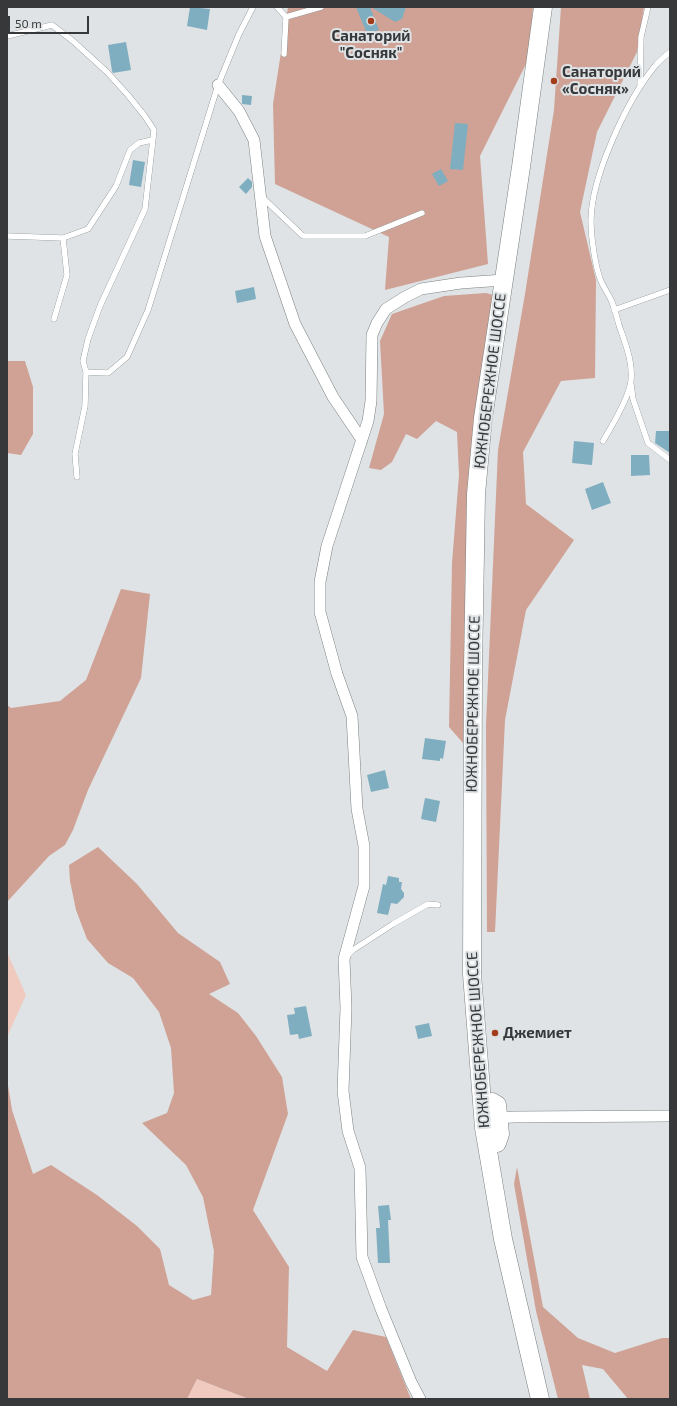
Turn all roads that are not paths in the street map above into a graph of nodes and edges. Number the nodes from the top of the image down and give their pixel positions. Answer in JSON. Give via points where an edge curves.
{"nodes":[{"id":1,"x":253,"y":7,"type":"edge"},
{"id":2,"x":276,"y":7,"type":"edge"},
{"id":3,"x":321,"y":7,"type":"edge"},
{"id":4,"x":543,"y":7,"type":"edge"},
{"id":5,"x":551,"y":7,"type":"edge"},
{"id":6,"x":648,"y":7,"type":"edge"},
{"id":7,"x":286,"y":17,"type":"junction"},
{"id":8,"x":7,"y":36,"type":"edge"},
{"id":9,"x":670,"y":52,"type":"edge"},
{"id":10,"x":284,"y":54,"type":"dead end"},
{"id":11,"x":218,"y":84,"type":"junction"},
{"id":12,"x":640,"y":86,"type":"junction"},
{"id":13,"x":152,"y":140,"type":"junction"},
{"id":14,"x":261,"y":196,"type":"junction"},
{"id":15,"x":422,"y":213,"type":"dead end"},
{"id":16,"x":7,"y":236,"type":"edge"},
{"id":17,"x":63,"y":238,"type":"junction"},
{"id":18,"x":504,"y":280,"type":"junction"},
{"id":19,"x":670,"y":290,"type":"edge"},
{"id":20,"x":614,"y":310,"type":"junction"},
{"id":21,"x":54,"y":319,"type":"dead end"},
{"id":22,"x":86,"y":372,"type":"junction"},
{"id":23,"x":631,"y":382,"type":"junction"},
{"id":24,"x":362,"y":440,"type":"junction"},
{"id":25,"x":603,"y":441,"type":"dead end"},
{"id":26,"x":670,"y":460,"type":"edge"},
{"id":27,"x":77,"y":477,"type":"dead end"},
{"id":28,"x":438,"y":905,"type":"dead end"},
{"id":29,"x":344,"y":959,"type":"junction"},
{"id":30,"x":480,"y":1079,"type":"junction"},
{"id":31,"x":493,"y":1114,"type":"junction"},
{"id":32,"x":670,"y":1116,"type":"edge"},
{"id":33,"x":492,"y":1148,"type":"junction"},
{"id":34,"x":420,"y":1399,"type":"edge"},
{"id":35,"x":540,"y":1399,"type":"edge"},
{"id":36,"x":549,"y":1399,"type":"edge"}],
"edges":[{"from":1,"to":11,"type":"lane"},
{"from":2,"to":7,"type":"lane"},
{"from":3,"to":7,"type":"lane"},
{"from":4,"to":18,"type":"highway","name":"ЮЖНОБЕРЕЖНОЕ ШОССЕ"},
{"from":5,"to":31,"type":"highway","name":"ЮЖНОБЕРЕЖНОЕ ШОССЕ","via":[[492,420],[485,496],[481,670],[481,978]]},
{"from":6,"to":12,"type":"lane","via":[[641,37]]},
{"from":7,"to":10,"type":"lane"},
{"from":8,"to":13,"type":"lane","via":[[52,25],[73,41],[128,94],[154,130]]},
{"from":9,"to":12,"type":"lane"},
{"from":11,"to":14,"type":"street","via":[[239,111],[254,140]]},
{"from":11,"to":22,"type":"lane","via":[[148,310],[127,357],[108,373]]},
{"from":12,"to":20,"type":"lane","via":[[621,121],[605,159],[595,190],[591,221],[601,280]]},
{"from":13,"to":17,"type":"lane","via":[[140,143],[130,150],[116,186],[88,229]]},
{"from":13,"to":22,"type":"lane","via":[[145,209],[90,332],[83,361]]},
{"from":14,"to":15,"type":"lane","via":[[303,236],[365,236]]},
{"from":14,"to":24,"type":"street","via":[[265,236],[295,324],[333,396]]},
{"from":16,"to":17,"type":"lane"},
{"from":17,"to":21,"type":"lane","via":[[67,275]]},
{"from":18,"to":24,"type":"street","via":[[422,289],[386,309],[372,335],[371,401]]},
{"from":18,"to":30,"type":"highway","name":"ЮЖНОБЕРЕЖНОЕ ШОССЕ","via":[[483,418],[476,494],[472,986]]},
{"from":19,"to":20,"type":"lane"},
{"from":20,"to":23,"type":"lane","via":[[629,354]]},
{"from":22,"to":27,"type":"lane","via":[[85,406],[75,454]]},
{"from":23,"to":25,"type":"lane","via":[[621,408]]},
{"from":23,"to":26,"type":"lane","via":[[633,399],[648,443]]},
{"from":24,"to":29,"type":"street","via":[[327,546],[320,582],[320,612],[352,716],[357,809],[364,846],[364,886]]},
{"from":28,"to":29,"type":"lane","via":[[428,904],[422,907],[359,946]]},
{"from":29,"to":34,"type":"street","via":[[346,1008],[343,1091],[348,1130],[360,1168],[362,1257],[381,1309]]},
{"from":30,"to":31,"type":"highway","via":[[485,1083]]},
{"from":30,"to":33,"type":"highway","name":"ЮЖНОБЕРЕЖНОЕ ШОССЕ","via":[[482,1118]]},
{"from":31,"to":32,"type":"street"},
{"from":31,"to":33,"type":"highway","name":"ЮЖНОБЕРЕЖНОЕ ШОССЕ"},
{"from":33,"to":35,"type":"highway","name":"ЮЖНОБЕРЕЖНОЕ ШОССЕ","via":[[503,1239]]},
{"from":33,"to":36,"type":"highway","name":"ЮЖНОБЕРЕЖНОЕ ШОССЕ"}]}
